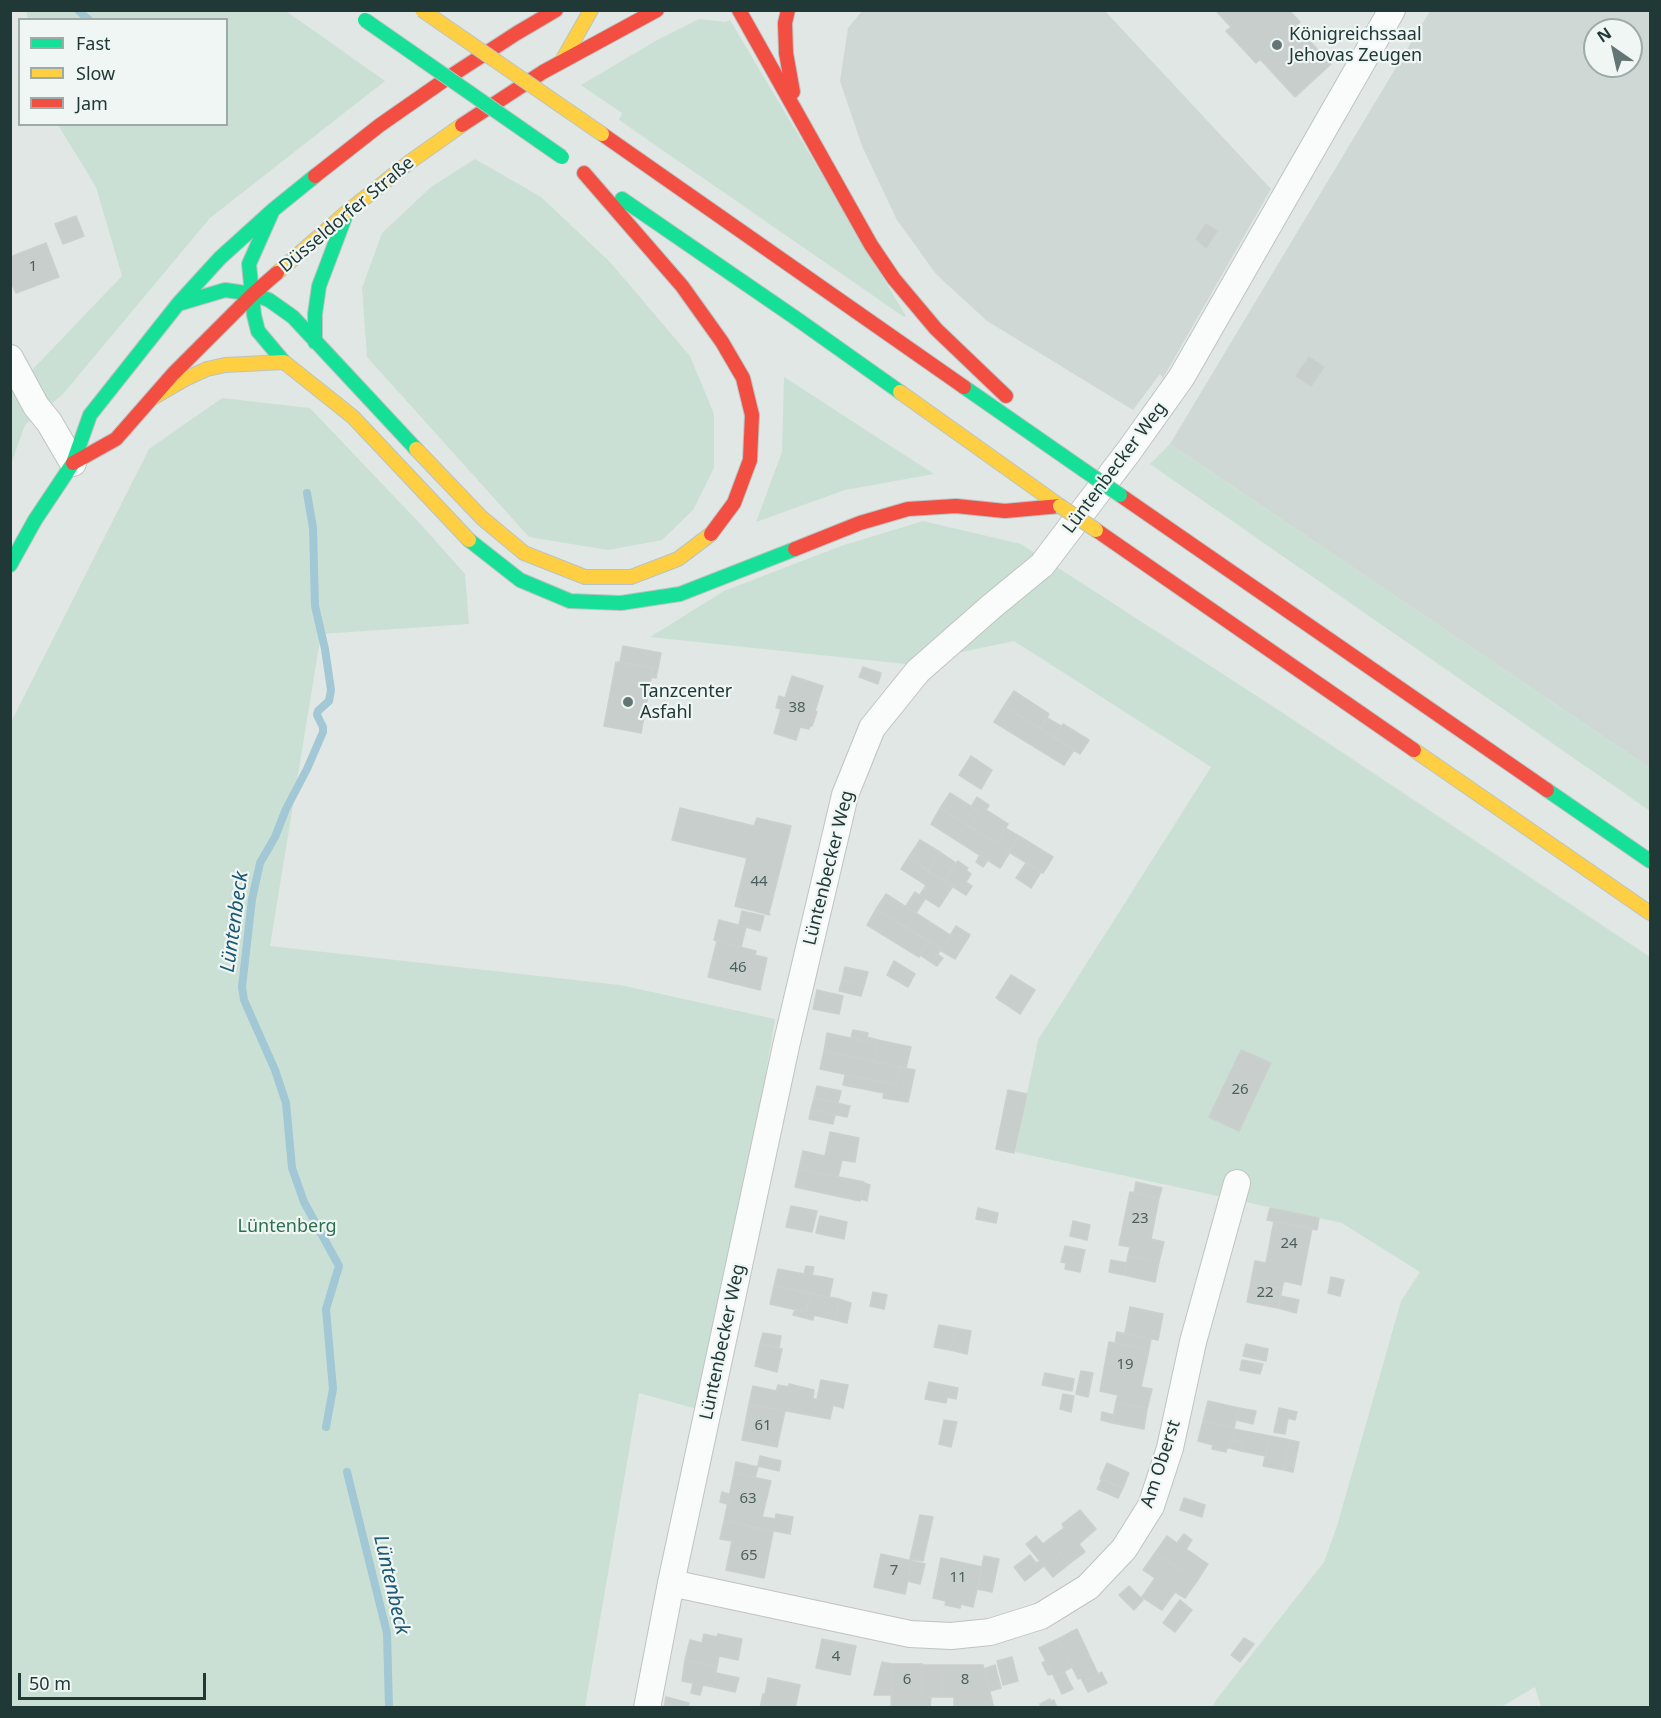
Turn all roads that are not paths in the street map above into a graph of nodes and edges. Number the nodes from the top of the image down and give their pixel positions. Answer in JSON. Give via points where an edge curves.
{"nodes":[{"id":1,"x":351,"y":10,"type":"edge"},
{"id":2,"x":422,"y":10,"type":"edge"},
{"id":3,"x":556,"y":10,"type":"edge"},
{"id":4,"x":591,"y":10,"type":"edge"},
{"id":5,"x":657,"y":10,"type":"edge"},
{"id":6,"x":739,"y":10,"type":"edge"},
{"id":7,"x":788,"y":10,"type":"edge"},
{"id":8,"x":1392,"y":10,"type":"edge"},
{"id":9,"x":562,"y":61,"type":"junction"},
{"id":10,"x":798,"y":117,"type":"junction"},
{"id":11,"x":573,"y":165,"type":"junction"},
{"id":12,"x":273,"y":210,"type":"junction"},
{"id":13,"x":347,"y":212,"type":"junction"},
{"id":14,"x":253,"y":294,"type":"junction"},
{"id":15,"x":178,"y":304,"type":"junction"},
{"id":16,"x":315,"y":342,"type":"junction"},
{"id":17,"x":10,"y":358,"type":"edge"},
{"id":18,"x":284,"y":362,"type":"junction"},
{"id":19,"x":154,"y":397,"type":"junction"},
{"id":20,"x":73,"y":463,"type":"junction"},
{"id":21,"x":1085,"y":471,"type":"junction"},
{"id":22,"x":1060,"y":506,"type":"junction"},
{"id":23,"x":10,"y":565,"type":"edge"},
{"id":24,"x":1650,"y":861,"type":"edge"},
{"id":25,"x":1650,"y":913,"type":"edge"},
{"id":26,"x":1237,"y":1183,"type":"dead end"},
{"id":27,"x":672,"y":1583,"type":"junction"},
{"id":28,"x":647,"y":1707,"type":"edge"}],
"edges":[{"from":1,"to":11,"type":"main road","bridge":true},
{"from":2,"to":21,"type":"main road","bridge":true},
{"from":3,"to":12,"type":"main road","name":"Düsseldorfer Straße","via":[[427,92]]},
{"from":4,"to":9,"type":"main road"},
{"from":5,"to":9,"type":"main road","name":"Düsseldorfer Straße"},
{"from":6,"to":10,"type":"main road"},
{"from":7,"to":10,"type":"main road","via":[[786,53]]},
{"from":8,"to":27,"type":"street","name":"Lüntenbecker Weg","via":[[1181,378],[1129,451],[1042,565],[918,671],[872,728],[845,795],[786,1046]]},
{"from":9,"to":13,"type":"main road","name":"Düsseldorfer Straße","via":[[476,115]]},
{"from":10,"to":21,"type":"main road","via":[[866,236],[901,287],[936,329]]},
{"from":11,"to":16,"type":"main road","via":[[682,286],[743,378],[752,416],[750,460],[734,503],[711,534],[678,559],[631,577],[585,577],[524,553],[483,518]]},
{"from":11,"to":22,"type":"main road"},
{"from":12,"to":14,"type":"main road","via":[[249,264]]},
{"from":12,"to":15,"type":"main road","name":"Düsseldorfer Straße","via":[[220,258]]},
{"from":13,"to":14,"type":"main road","name":"Düsseldorfer Straße"},
{"from":13,"to":16,"type":"main road","via":[[319,286]]},
{"from":14,"to":15,"type":"main road","via":[[225,290]]},
{"from":14,"to":16,"type":"main road","via":[[283,309]]},
{"from":14,"to":18,"type":"main road","via":[[258,331]]},
{"from":14,"to":19,"type":"main road","name":"Düsseldorfer Straße"},
{"from":15,"to":20,"type":"main road","name":"Düsseldorfer Straße","via":[[90,415]]},
{"from":17,"to":20,"type":"street"},
{"from":18,"to":19,"type":"main road","via":[[207,369]]},
{"from":18,"to":22,"type":"main road","via":[[353,417],[469,540],[520,580],[570,601],[621,603],[680,594],[860,523],[908,509],[956,506],[1005,511]]},
{"from":19,"to":20,"type":"main road","name":"Düsseldorfer Straße","via":[[116,439]]},
{"from":20,"to":23,"type":"main road","name":"Düsseldorfer Straße"},
{"from":21,"to":24,"type":"main road","bridge":true},
{"from":22,"to":25,"type":"main road","bridge":true},
{"from":26,"to":27,"type":"street","name":"Am Oberst","via":[[1193,1342],[1170,1448],[1151,1506],[1124,1549],[1088,1587],[1041,1616],[990,1632],[951,1636],[910,1634]]},
{"from":27,"to":28,"type":"street","name":"Lüntenbecker Weg"}]}
